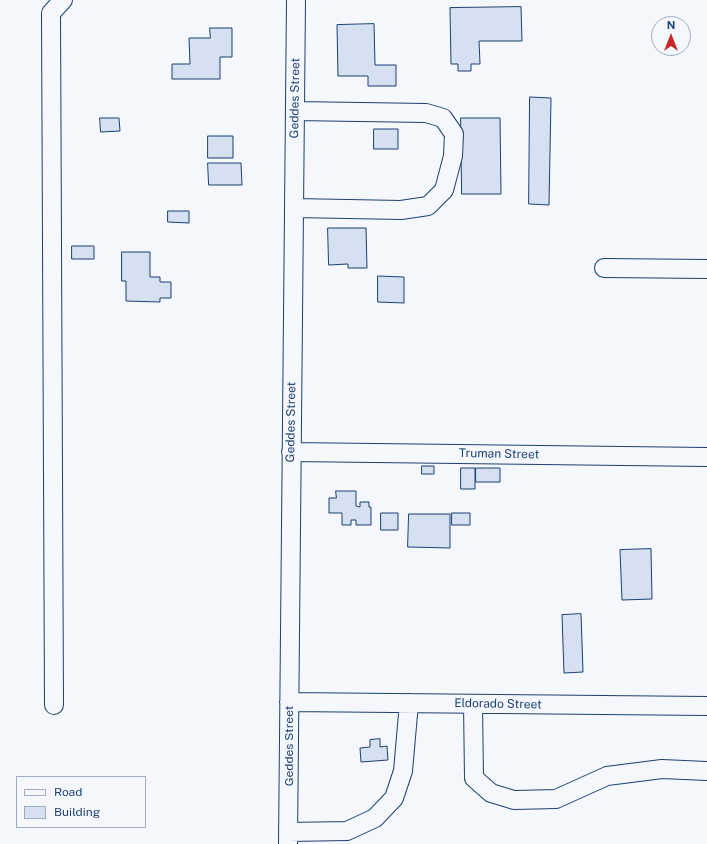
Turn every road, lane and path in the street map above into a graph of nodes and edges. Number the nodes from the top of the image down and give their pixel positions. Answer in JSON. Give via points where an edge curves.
{"nodes":[{"id":1,"x":63,"y":0,"type":"edge"},
{"id":2,"x":296,"y":0,"type":"edge"},
{"id":3,"x":295,"y":111,"type":"junction"},
{"id":4,"x":294,"y":208,"type":"junction"},
{"id":5,"x":604,"y":268,"type":"dead end"},
{"id":6,"x":707,"y":269,"type":"edge"},
{"id":7,"x":291,"y":452,"type":"junction"},
{"id":8,"x":707,"y":456,"type":"edge"},
{"id":9,"x":289,"y":702,"type":"junction"},
{"id":10,"x":410,"y":703,"type":"junction"},
{"id":11,"x":473,"y":704,"type":"junction"},
{"id":12,"x":54,"y":705,"type":"dead end"},
{"id":13,"x":707,"y":706,"type":"edge"},
{"id":14,"x":707,"y":771,"type":"edge"},
{"id":15,"x":288,"y":838,"type":"edge"}],
"edges":[{"from":1,"to":12,"type":"street","via":[[50,13]]},
{"from":2,"to":3,"type":"street","name":"Geddes Street"},
{"from":3,"to":4,"type":"street","name":"Geddes Street"},
{"from":3,"to":4,"type":"street","via":[[426,113],[444,118],[454,134],[454,142],[444,190],[428,206],[401,210]]},
{"from":4,"to":7,"type":"street","name":"Geddes Street"},
{"from":5,"to":6,"type":"street"},
{"from":7,"to":8,"type":"street","name":"Truman Street"},
{"from":7,"to":9,"type":"street","name":"Geddes Street"},
{"from":9,"to":10,"type":"street","name":"Eldorado Street"},
{"from":9,"to":15,"type":"street","name":"Geddes Street"},
{"from":10,"to":11,"type":"street","name":"Eldorado Street"},
{"from":10,"to":15,"type":"street","via":[[403,771],[394,798],[375,818],[347,831]]},
{"from":11,"to":13,"type":"street","name":"Eldorado Street"},
{"from":11,"to":14,"type":"street","via":[[474,778],[491,793],[514,800],[556,799],[607,776],[662,769]]}]}
